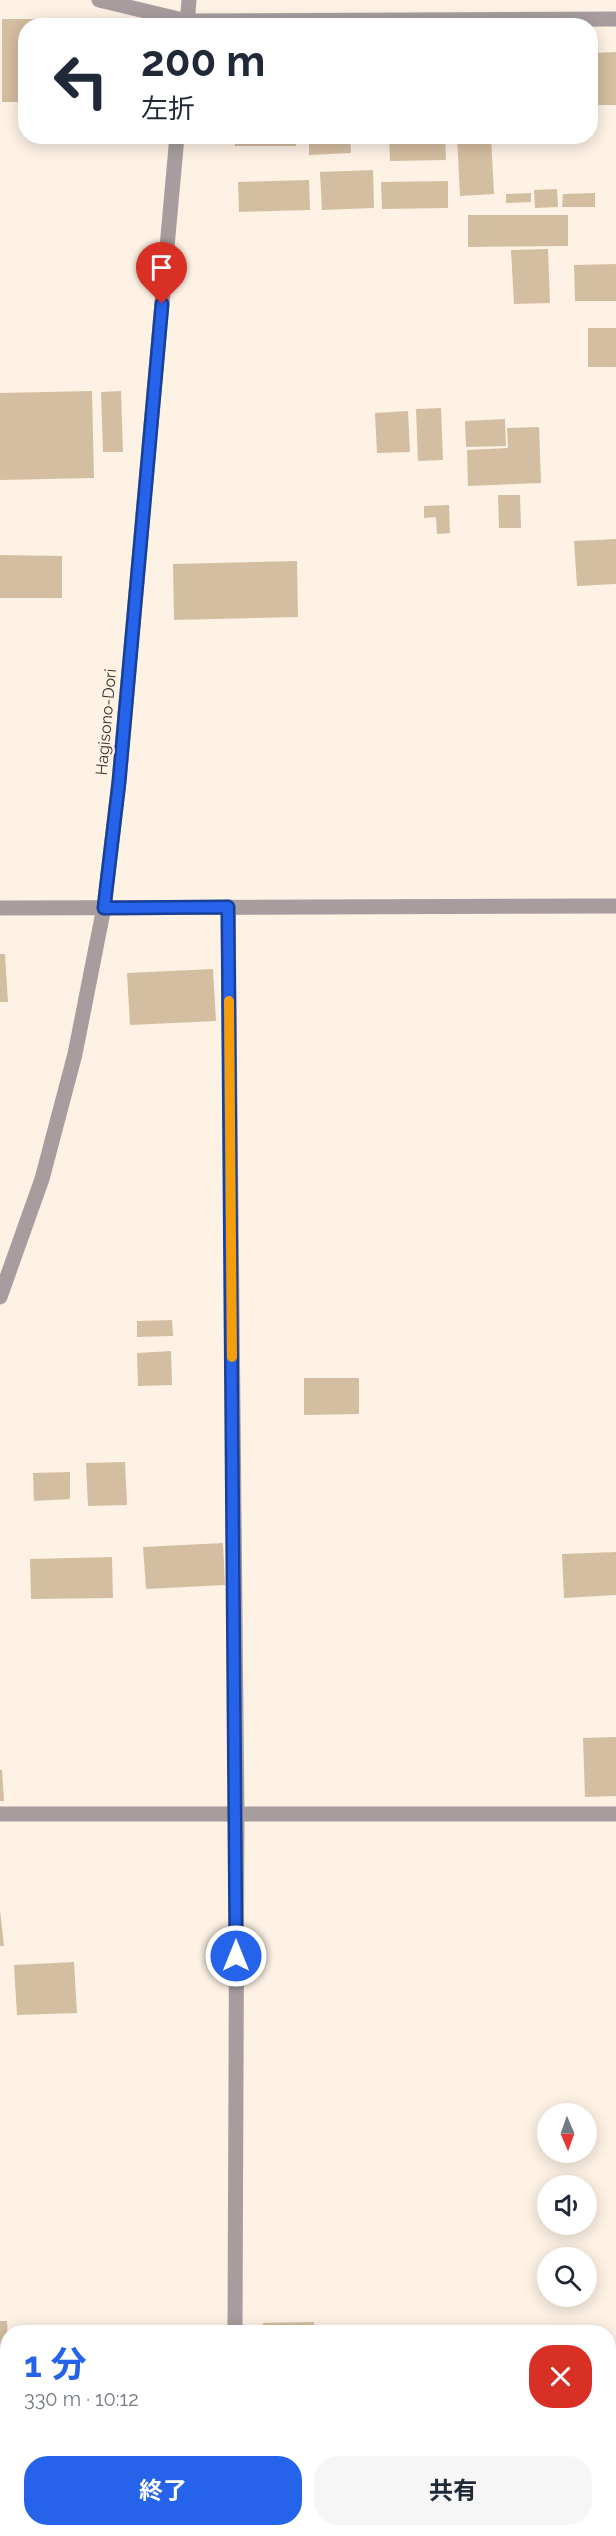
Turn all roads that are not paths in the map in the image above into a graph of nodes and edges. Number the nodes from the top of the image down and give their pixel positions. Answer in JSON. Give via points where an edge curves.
{"nodes":[{"id":1,"x":99,"y":0,"type":"edge"},
{"id":2,"x":189,"y":0,"type":"edge"},
{"id":3,"x":168,"y":18,"type":"edge"},
{"id":4,"x":187,"y":18,"type":"edge"},
{"id":5,"x":598,"y":19,"type":"edge"},
{"id":6,"x":616,"y":19,"type":"edge"},
{"id":7,"x":176,"y":144,"type":"edge"},
{"id":8,"x":616,"y":906,"type":"edge"},
{"id":9,"x":228,"y":907,"type":"junction"},
{"id":10,"x":0,"y":908,"type":"edge"},
{"id":11,"x":104,"y":908,"type":"junction"},
{"id":12,"x":0,"y":1297,"type":"edge"},
{"id":13,"x":0,"y":1814,"type":"edge"},
{"id":14,"x":616,"y":1814,"type":"edge"},
{"id":15,"x":237,"y":1815,"type":"junction"},
{"id":16,"x":235,"y":2325,"type":"edge"}],
"edges":[{"from":1,"to":3,"type":"street"},
{"from":2,"to":4,"type":"street"},
{"from":5,"to":6,"type":"street"},
{"from":7,"to":11,"type":"street","name":"Hagisono-Dori"},
{"from":8,"to":9,"type":"street"},
{"from":9,"to":11,"type":"street"},
{"from":9,"to":15,"type":"street"},
{"from":10,"to":11,"type":"street"},
{"from":11,"to":12,"type":"street","name":"Hagisono-Dori","via":[[75,1054],[42,1179]]},
{"from":13,"to":15,"type":"street"},
{"from":14,"to":15,"type":"street"},
{"from":15,"to":16,"type":"street"}]}
